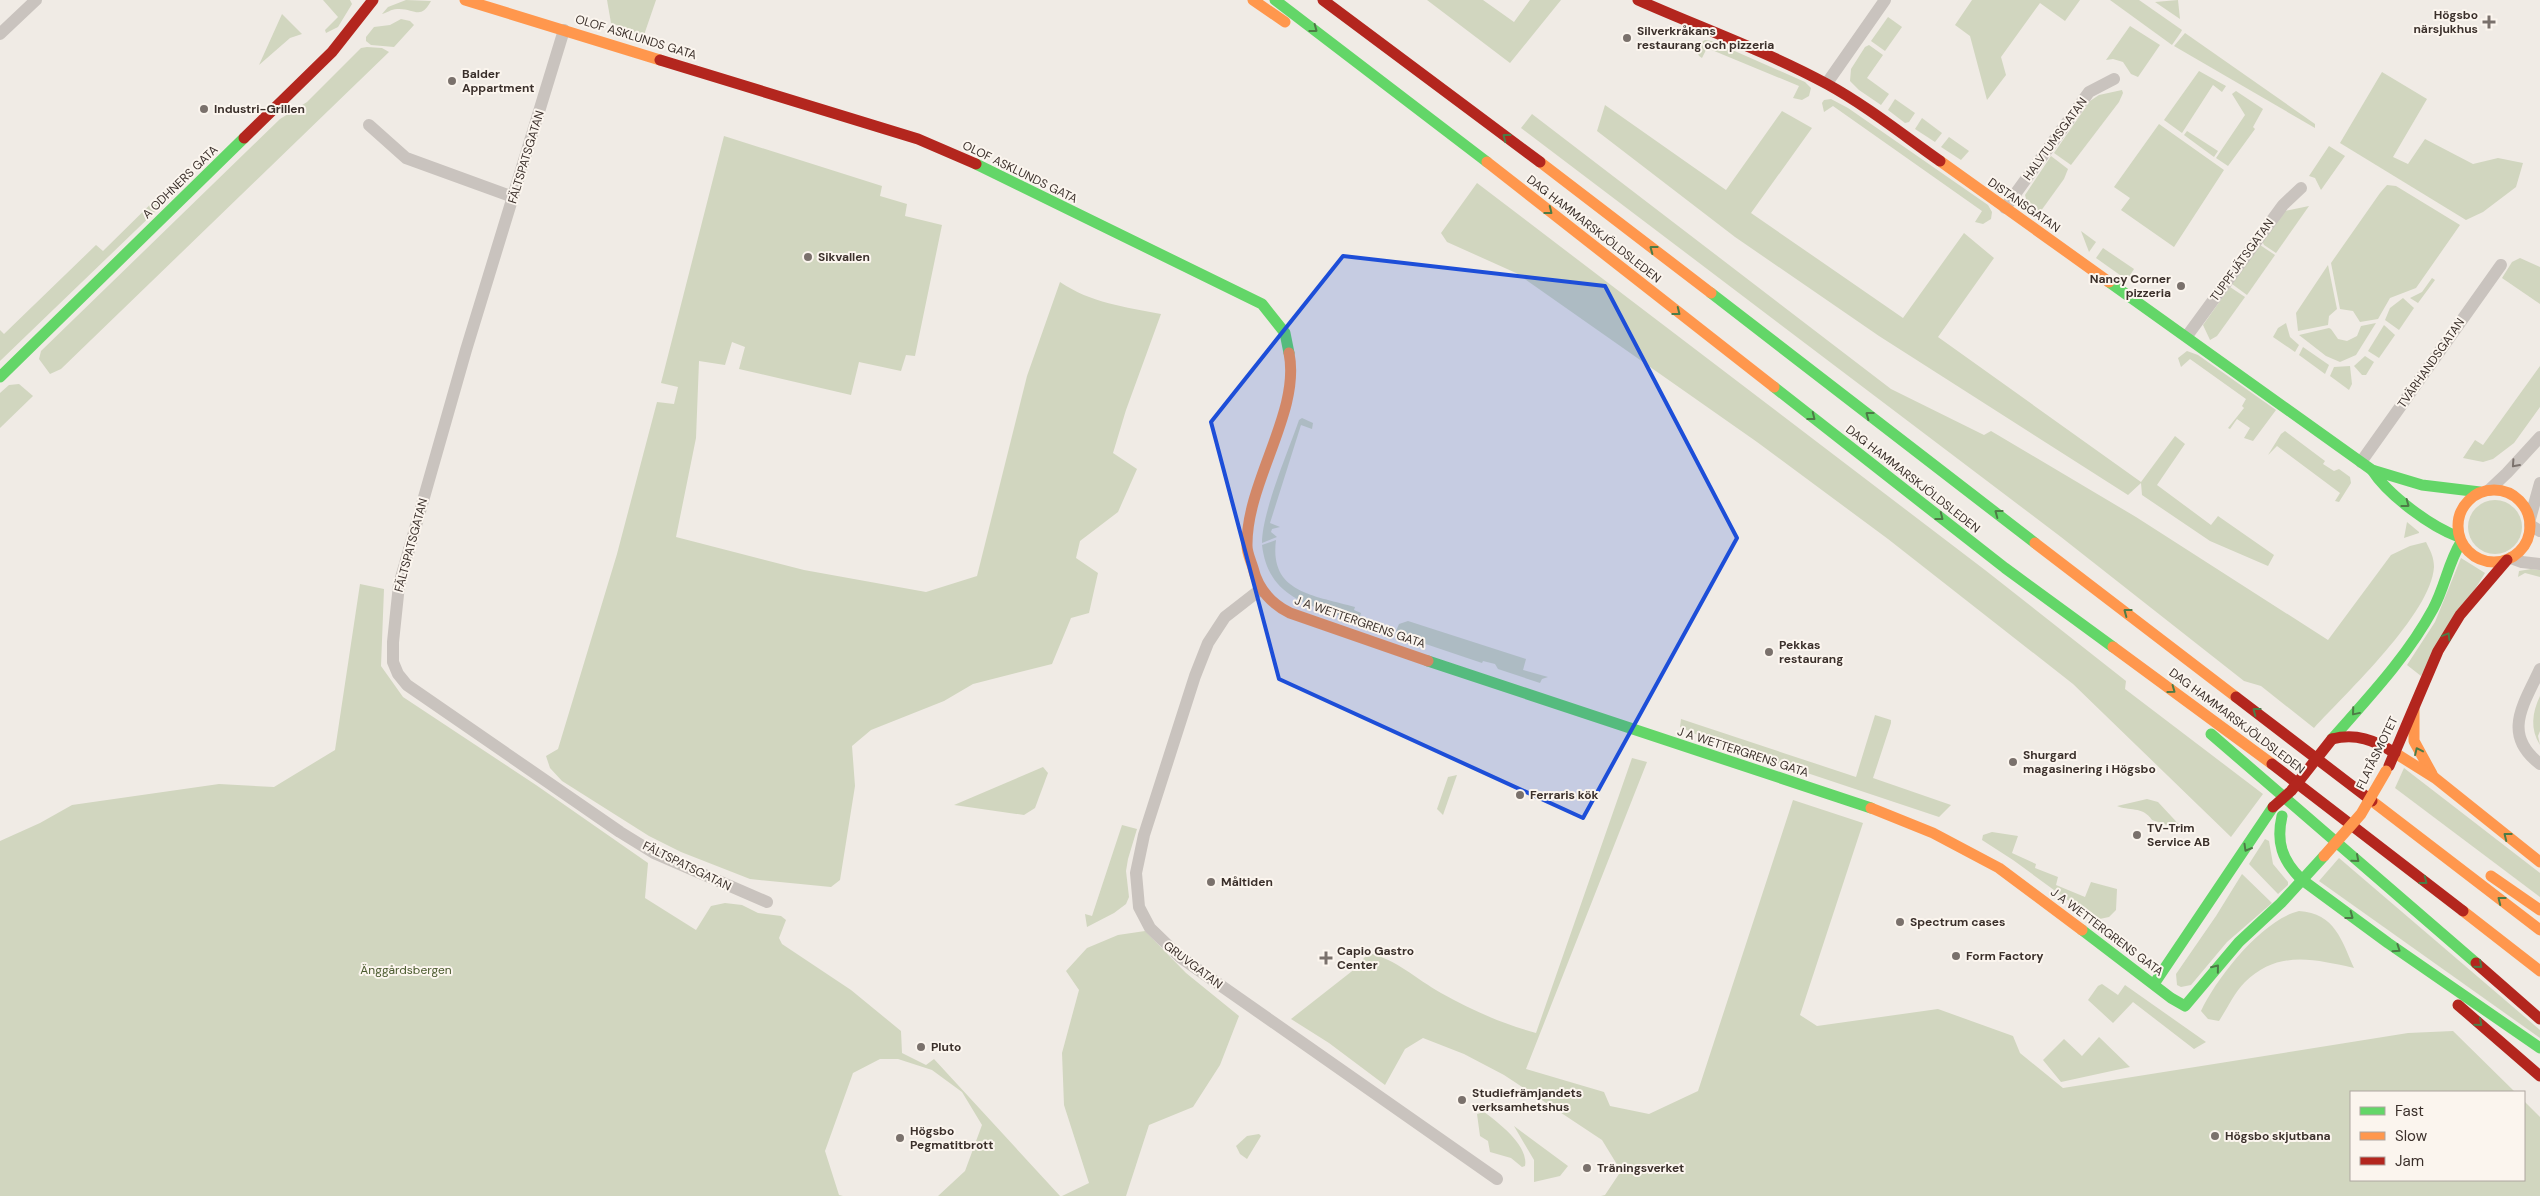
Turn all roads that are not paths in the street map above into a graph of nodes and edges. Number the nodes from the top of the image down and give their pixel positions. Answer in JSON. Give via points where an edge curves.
{"nodes":[{"id":1,"x":36,"y":0,"type":"edge"},
{"id":2,"x":373,"y":0,"type":"edge"},
{"id":3,"x":465,"y":0,"type":"edge"},
{"id":4,"x":1253,"y":0,"type":"edge"},
{"id":5,"x":1275,"y":0,"type":"edge"},
{"id":6,"x":1323,"y":0,"type":"edge"},
{"id":7,"x":1340,"y":0,"type":"edge"},
{"id":8,"x":1638,"y":0,"type":"edge"},
{"id":9,"x":1885,"y":0,"type":"edge"},
{"id":10,"x":564,"y":30,"type":"junction"},
{"id":11,"x":0,"y":34,"type":"edge"},
{"id":12,"x":2114,"y":79,"type":"dead end"},
{"id":13,"x":1827,"y":83,"type":"junction"},
{"id":14,"x":1473,"y":111,"type":"junction"},
{"id":15,"x":369,"y":125,"type":"dead end"},
{"id":16,"x":1466,"y":146,"type":"junction"},
{"id":17,"x":2301,"y":188,"type":"dead end"},
{"id":18,"x":513,"y":197,"type":"junction"},
{"id":19,"x":2005,"y":208,"type":"junction"},
{"id":20,"x":2501,"y":265,"type":"dead end"},
{"id":21,"x":2187,"y":336,"type":"junction"},
{"id":22,"x":0,"y":377,"type":"edge"},
{"id":23,"x":2540,"y":437,"type":"edge"},
{"id":24,"x":2360,"y":462,"type":"junction"},
{"id":25,"x":2372,"y":470,"type":"junction"},
{"id":26,"x":2540,"y":483,"type":"edge"},
{"id":27,"x":2484,"y":491,"type":"junction"},
{"id":28,"x":2533,"y":525,"type":"edge"},
{"id":29,"x":2460,"y":539,"type":"junction"},
{"id":30,"x":2509,"y":559,"type":"junction"},
{"id":31,"x":2540,"y":564,"type":"edge"},
{"id":32,"x":2005,"y":568,"type":"junction"},
{"id":33,"x":1261,"y":589,"type":"junction"},
{"id":34,"x":2540,"y":669,"type":"edge"},
{"id":35,"x":2412,"y":717,"type":"junction"},
{"id":36,"x":2336,"y":736,"type":"junction"},
{"id":37,"x":2395,"y":753,"type":"junction"},
{"id":38,"x":2540,"y":764,"type":"edge"},
{"id":39,"x":2334,"y":771,"type":"junction"},
{"id":40,"x":2435,"y":778,"type":"junction"},
{"id":41,"x":2291,"y":791,"type":"junction"},
{"id":42,"x":2540,"y":862,"type":"edge"},
{"id":43,"x":2302,"y":879,"type":"junction"},
{"id":44,"x":767,"y":902,"type":"dead end"},
{"id":45,"x":2540,"y":910,"type":"edge"},
{"id":46,"x":2540,"y":930,"type":"edge"},
{"id":47,"x":2419,"y":964,"type":"junction"},
{"id":48,"x":2540,"y":971,"type":"edge"},
{"id":49,"x":2154,"y":984,"type":"junction"},
{"id":50,"x":2185,"y":1006,"type":"joint"},
{"id":51,"x":2540,"y":1019,"type":"edge"},
{"id":52,"x":2540,"y":1048,"type":"edge"},
{"id":53,"x":2540,"y":1076,"type":"edge"},
{"id":54,"x":1497,"y":1179,"type":"dead end"}],
"edges":[{"from":1,"to":11,"type":"street"},
{"from":2,"to":22,"type":"street","name":"A ODHNERS GATA","via":[[332,52]]},
{"from":3,"to":10,"type":"street","name":"OLOF ASKLUNDS GATA"},
{"from":4,"to":16,"type":"street"},
{"from":5,"to":16,"type":"street","name":"DAG HAMMARSKJÖLDSLEDEN","one_way":true},
{"from":6,"to":14,"type":"street","name":"DAG HAMMARSKJÖLDSLEDEN"},
{"from":7,"to":14,"type":"street"},
{"from":8,"to":13,"type":"street","name":"DISTANSGATAN"},
{"from":9,"to":13,"type":"street"},
{"from":10,"to":18,"type":"street","name":"FÄLTSPATSGATAN"},
{"from":10,"to":33,"type":"street","name":"OLOF ASKLUNDS GATA","via":[[918,139],[1262,304],[1280,323],[1291,358],[1291,384],[1251,508],[1246,538],[1250,570]]},
{"from":12,"to":19,"type":"street","name":"HALVTUMSGATAN","via":[[2089,92]]},
{"from":13,"to":19,"type":"street","name":"DISTANSGATAN"},
{"from":39,"to":14,"type":"street","name":"DAG HAMMARSKJÖLDSLEDEN","one_way":true},
{"from":15,"to":18,"type":"street","via":[[406,158]]},
{"from":16,"to":32,"type":"street","name":"DAG HAMMARSKJÖLDSLEDEN","one_way":true},
{"from":17,"to":21,"type":"street","name":"TUPPFJÄTSGATAN","via":[[2283,205]]},
{"from":18,"to":44,"type":"street","name":"FÄLTSPATSGATAN","via":[[399,585],[393,662],[407,685],[620,832],[654,853]]},
{"from":19,"to":21,"type":"street","name":"DISTANSGATAN"},
{"from":20,"to":24,"type":"street","name":"TVÄRHANDSGATAN"},
{"from":21,"to":24,"type":"street","name":"DISTANSGATAN"},
{"from":23,"to":27,"type":"street","one_way":true,"via":[[2507,473]]},
{"from":24,"to":25,"type":"street","name":"DISTANSGATAN"},
{"from":25,"to":27,"type":"street","name":"DISTANSGATAN","via":[[2428,486]]},
{"from":25,"to":29,"type":"street","name":"DISTANSGATAN","one_way":true,"via":[[2381,484],[2442,531]]},
{"from":26,"to":28,"type":"street"},
{"from":27,"to":28,"type":"street","via":[[2500,490],[2515,496],[2523,504]]},
{"from":27,"to":29,"type":"street","via":[[2467,501],[2459,514]]},
{"from":28,"to":30,"type":"street","name":"FLATÅSMOTET","via":[[2525,544]]},
{"from":29,"to":30,"type":"street","via":[[2480,560],[2496,562]]},
{"from":29,"to":36,"type":"street","one_way":true,"via":[[2434,608],[2400,657]]},
{"from":30,"to":31,"type":"street"},
{"from":35,"to":30,"type":"street","name":"FLATÅSMOTET","one_way":true,"via":[[2438,651],[2460,615]]},
{"from":32,"to":48,"type":"street","name":"DAG HAMMARSKJÖLDSLEDEN","one_way":true,"via":[[2241,740]]},
{"from":32,"to":51,"type":"street","one_way":true,"via":[[2232,751]]},
{"from":33,"to":49,"type":"street","name":"J A WETTERGRENS GATA","via":[[1283,610],[1309,621],[1853,803],[1971,850]]},
{"from":33,"to":54,"type":"street","name":"GRUVGATAN","via":[[1225,618],[1208,643],[1195,676],[1144,835],[1136,873],[1139,907],[1150,928],[1180,957]]},
{"from":34,"to":38,"type":"street","via":[[2518,715],[2519,733],[2524,745]]},
{"from":35,"to":37,"type":"street","name":"FLATÅSMOTET"},
{"from":40,"to":35,"type":"street","one_way":true,"via":[[2414,741]]},
{"from":36,"to":37,"type":"street","via":[[2368,738]]},
{"from":36,"to":41,"type":"street","bridge":true},
{"from":37,"to":40,"type":"street"},
{"from":37,"to":43,"type":"street","name":"FLATÅSMOTET","bridge":true,"via":[[2360,814]]},
{"from":39,"to":45,"type":"street","via":[[2401,813]]},
{"from":46,"to":39,"type":"street","name":"DAG HAMMARSKJÖLDSLEDEN","one_way":true},
{"from":42,"to":40,"type":"street","one_way":true},
{"from":41,"to":43,"type":"street","name":"DAG HAMMARSKJÖLDSLEDEN","via":[[2278,834],[2279,849],[2288,866]]},
{"from":41,"to":49,"type":"street","one_way":true,"bridge":true,"via":[[2273,807]]},
{"from":43,"to":47,"type":"street","name":"DAG HAMMARSKJÖLDSLEDEN","one_way":true},
{"from":50,"to":43,"type":"street","name":"FLATÅSMOTET","one_way":true,"via":[[2239,942]]},
{"from":47,"to":52,"type":"street"},
{"from":47,"to":53,"type":"street","one_way":true,"via":[[2460,1007]]},
{"from":49,"to":50,"type":"street","name":"J A WETTERGRENS GATA"}]}
